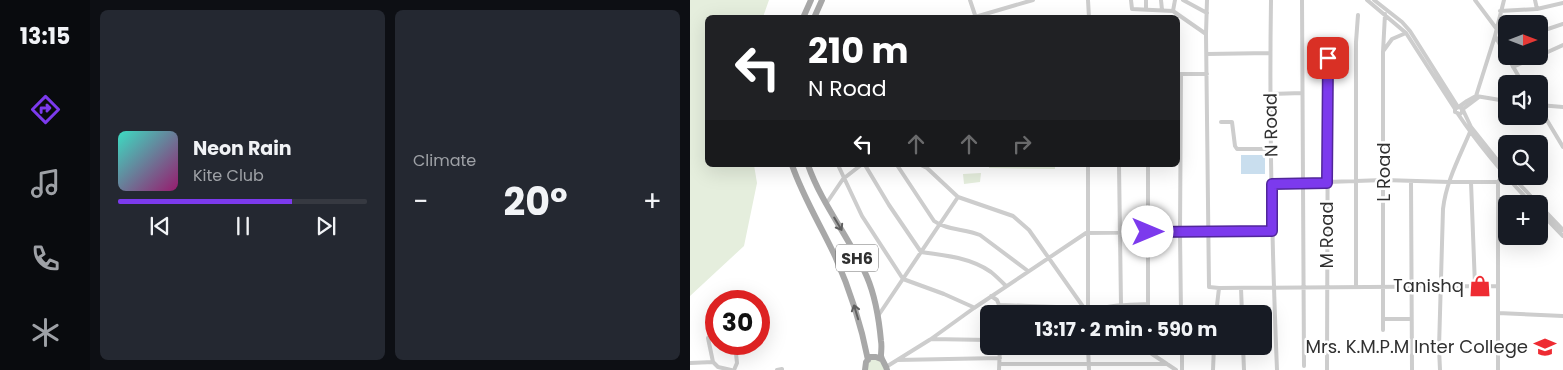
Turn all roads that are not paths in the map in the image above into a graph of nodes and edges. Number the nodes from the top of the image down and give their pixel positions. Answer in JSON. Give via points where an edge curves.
{"nodes":[{"id":1,"x":811,"y":0,"type":"edge"},
{"id":2,"x":822,"y":0,"type":"edge"},
{"id":3,"x":970,"y":0,"type":"edge"},
{"id":4,"x":1033,"y":0,"type":"edge"},
{"id":5,"x":1088,"y":0,"type":"edge"},
{"id":6,"x":1132,"y":0,"type":"edge"},
{"id":7,"x":1146,"y":0,"type":"edge"},
{"id":8,"x":1161,"y":0,"type":"edge"},
{"id":9,"x":1175,"y":0,"type":"edge"},
{"id":10,"x":1183,"y":0,"type":"edge"},
{"id":11,"x":1207,"y":0,"type":"edge"},
{"id":12,"x":1271,"y":0,"type":"edge"},
{"id":13,"x":1302,"y":0,"type":"edge"},
{"id":14,"x":1367,"y":0,"type":"edge"},
{"id":15,"x":1374,"y":0,"type":"edge"},
{"id":16,"x":1474,"y":0,"type":"edge"},
{"id":17,"x":1504,"y":0,"type":"edge"},
{"id":18,"x":1535,"y":0,"type":"edge"},
{"id":19,"x":1189,"y":2,"type":"edge"},
{"id":20,"x":1563,"y":3,"type":"edge"},
{"id":21,"x":1146,"y":10,"type":"junction"},
{"id":22,"x":1162,"y":10,"type":"junction"},
{"id":23,"x":1537,"y":10,"type":"junction"},
{"id":24,"x":1173,"y":11,"type":"junction"},
{"id":25,"x":1500,"y":12,"type":"junction"},
{"id":26,"x":1207,"y":13,"type":"junction"},
{"id":27,"x":1385,"y":14,"type":"junction"},
{"id":28,"x":804,"y":15,"type":"edge"},
{"id":29,"x":815,"y":15,"type":"edge"},
{"id":30,"x":975,"y":15,"type":"edge"},
{"id":31,"x":983,"y":15,"type":"edge"},
{"id":32,"x":1089,"y":15,"type":"edge"},
{"id":33,"x":1179,"y":15,"type":"edge"},
{"id":34,"x":1358,"y":15,"type":"dead end"},
{"id":35,"x":1180,"y":16,"type":"edge"},
{"id":36,"x":1563,"y":24,"type":"edge"},
{"id":37,"x":1497,"y":28,"type":"junction"},
{"id":38,"x":1548,"y":29,"type":"edge"},
{"id":39,"x":1406,"y":33,"type":"junction"},
{"id":40,"x":1206,"y":34,"type":"junction"},
{"id":41,"x":1496,"y":38,"type":"junction"},
{"id":42,"x":1328,"y":40,"type":"dead end"},
{"id":43,"x":1498,"y":42,"type":"edge"},
{"id":44,"x":1563,"y":45,"type":"edge"},
{"id":45,"x":1383,"y":52,"type":"junction"},
{"id":46,"x":1548,"y":52,"type":"edge"},
{"id":47,"x":1270,"y":53,"type":"junction"},
{"id":48,"x":1206,"y":54,"type":"junction"},
{"id":49,"x":1518,"y":65,"type":"edge"},
{"id":50,"x":1513,"y":67,"type":"joint"},
{"id":51,"x":1180,"y":74,"type":"edge"},
{"id":52,"x":1207,"y":74,"type":"junction"},
{"id":53,"x":1518,"y":75,"type":"edge"},
{"id":54,"x":1302,"y":93,"type":"junction"},
{"id":55,"x":1271,"y":94,"type":"junction"},
{"id":56,"x":1478,"y":96,"type":"junction"},
{"id":57,"x":1498,"y":100,"type":"edge"},
{"id":58,"x":1548,"y":106,"type":"edge"},
{"id":59,"x":1563,"y":107,"type":"edge"},
{"id":60,"x":1460,"y":108,"type":"junction"},
{"id":61,"x":1548,"y":121,"type":"edge"},
{"id":62,"x":1220,"y":122,"type":"dead end"},
{"id":63,"x":1470,"y":132,"type":"junction"},
{"id":64,"x":1563,"y":147,"type":"edge"},
{"id":65,"x":1271,"y":149,"type":"junction"},
{"id":66,"x":1498,"y":163,"type":"edge"},
{"id":67,"x":1498,"y":164,"type":"edge"},
{"id":68,"x":793,"y":167,"type":"edge"},
{"id":69,"x":809,"y":167,"type":"edge"},
{"id":70,"x":839,"y":167,"type":"edge"},
{"id":71,"x":860,"y":167,"type":"edge"},
{"id":72,"x":864,"y":167,"type":"edge"},
{"id":73,"x":898,"y":167,"type":"edge"},
{"id":74,"x":925,"y":167,"type":"edge"},
{"id":75,"x":1088,"y":167,"type":"edge"},
{"id":76,"x":1119,"y":167,"type":"edge"},
{"id":77,"x":1148,"y":167,"type":"edge"},
{"id":78,"x":1180,"y":167,"type":"edge"},
{"id":79,"x":843,"y":179,"type":"junction"},
{"id":80,"x":1384,"y":180,"type":"junction"},
{"id":81,"x":1356,"y":181,"type":"junction"},
{"id":82,"x":1411,"y":181,"type":"junction"},
{"id":83,"x":1449,"y":182,"type":"junction"},
{"id":84,"x":1472,"y":182,"type":"junction"},
{"id":85,"x":1498,"y":182,"type":"edge"},
{"id":86,"x":1327,"y":183,"type":"junction"},
{"id":87,"x":1272,"y":184,"type":"junction"},
{"id":88,"x":1302,"y":184,"type":"junction"},
{"id":89,"x":1498,"y":185,"type":"edge"},
{"id":90,"x":1516,"y":185,"type":"edge"},
{"id":91,"x":1520,"y":185,"type":"edge"},
{"id":92,"x":1524,"y":195,"type":"edge"},
{"id":93,"x":1530,"y":195,"type":"edge"},
{"id":94,"x":958,"y":197,"type":"junction"},
{"id":95,"x":826,"y":204,"type":"junction"},
{"id":96,"x":1548,"y":214,"type":"edge"},
{"id":97,"x":1548,"y":220,"type":"edge"},
{"id":98,"x":940,"y":225,"type":"junction"},
{"id":99,"x":1563,"y":230,"type":"edge"},
{"id":100,"x":1272,"y":231,"type":"junction"},
{"id":101,"x":1088,"y":232,"type":"junction"},
{"id":102,"x":1120,"y":232,"type":"junction"},
{"id":103,"x":1148,"y":232,"type":"junction"},
{"id":104,"x":1180,"y":232,"type":"junction"},
{"id":105,"x":1208,"y":232,"type":"junction"},
{"id":106,"x":1563,"y":236,"type":"edge"},
{"id":107,"x":921,"y":252,"type":"junction"},
{"id":108,"x":1049,"y":257,"type":"junction"},
{"id":109,"x":1028,"y":271,"type":"junction"},
{"id":110,"x":903,"y":279,"type":"junction"},
{"id":111,"x":1006,"y":286,"type":"junction"},
{"id":112,"x":1412,"y":286,"type":"junction"},
{"id":113,"x":1442,"y":286,"type":"junction"},
{"id":114,"x":1475,"y":286,"type":"junction"},
{"id":115,"x":1498,"y":286,"type":"junction"},
{"id":116,"x":1327,"y":287,"type":"junction"},
{"id":117,"x":1356,"y":287,"type":"junction"},
{"id":118,"x":1383,"y":287,"type":"junction"},
{"id":119,"x":1218,"y":288,"type":"junction"},
{"id":120,"x":1241,"y":288,"type":"junction"},
{"id":121,"x":1274,"y":288,"type":"junction"},
{"id":122,"x":1304,"y":288,"type":"junction"},
{"id":123,"x":991,"y":296,"type":"junction"},
{"id":124,"x":1148,"y":304,"type":"joint"},
{"id":125,"x":999,"y":305,"type":"edge"},
{"id":126,"x":1084,"y":305,"type":"edge"},
{"id":127,"x":1089,"y":305,"type":"edge"},
{"id":128,"x":1121,"y":305,"type":"joint"},
{"id":129,"x":1181,"y":305,"type":"edge"},
{"id":130,"x":1217,"y":305,"type":"edge"},
{"id":131,"x":1242,"y":305,"type":"edge"},
{"id":132,"x":974,"y":308,"type":"junction"},
{"id":133,"x":1498,"y":313,"type":"junction"},
{"id":134,"x":878,"y":316,"type":"junction"},
{"id":135,"x":1563,"y":316,"type":"edge"},
{"id":136,"x":1383,"y":319,"type":"junction"},
{"id":137,"x":1411,"y":320,"type":"junction"},
{"id":138,"x":1383,"y":330,"type":"dead end"},
{"id":139,"x":931,"y":339,"type":"junction"},
{"id":140,"x":980,"y":340,"type":"edge"},
{"id":141,"x":712,"y":355,"type":"edge"},
{"id":142,"x":736,"y":355,"type":"edge"},
{"id":143,"x":1088,"y":355,"type":"edge"},
{"id":144,"x":1155,"y":355,"type":"edge"},
{"id":145,"x":1182,"y":355,"type":"edge"},
{"id":146,"x":1214,"y":355,"type":"edge"},
{"id":147,"x":1243,"y":355,"type":"edge"},
{"id":148,"x":1000,"y":358,"type":"joint"},
{"id":149,"x":881,"y":359,"type":"junction"},
{"id":150,"x":868,"y":360,"type":"junction"},
{"id":151,"x":896,"y":360,"type":"junction"},
{"id":152,"x":690,"y":362,"type":"edge"},
{"id":153,"x":713,"y":362,"type":"junction"},
{"id":154,"x":1000,"y":364,"type":"junction"},
{"id":155,"x":1167,"y":364,"type":"junction"},
{"id":156,"x":1304,"y":366,"type":"dead end"},
{"id":157,"x":887,"y":368,"type":"edge"},
{"id":158,"x":1088,"y":368,"type":"edge"},
{"id":159,"x":730,"y":370,"type":"edge"},
{"id":160,"x":734,"y":370,"type":"edge"},
{"id":161,"x":865,"y":370,"type":"edge"},
{"id":162,"x":999,"y":370,"type":"edge"},
{"id":163,"x":1176,"y":370,"type":"edge"},
{"id":164,"x":1182,"y":370,"type":"edge"},
{"id":165,"x":1213,"y":370,"type":"edge"},
{"id":166,"x":1244,"y":370,"type":"edge"},
{"id":167,"x":1277,"y":370,"type":"edge"},
{"id":168,"x":1327,"y":370,"type":"edge"},
{"id":169,"x":1412,"y":370,"type":"edge"},
{"id":170,"x":1440,"y":370,"type":"edge"},
{"id":171,"x":1498,"y":370,"type":"edge"}],
"edges":[{"from":1,"to":28,"type":"main road"},
{"from":2,"to":29,"type":"main road"},
{"from":3,"to":30,"type":"street"},
{"from":4,"to":31,"type":"street"},
{"from":5,"to":32,"type":"street"},
{"from":6,"to":21,"type":"street","via":[[1132,9]]},
{"from":7,"to":21,"type":"street"},
{"from":8,"to":22,"type":"street"},
{"from":9,"to":24,"type":"street"},
{"from":10,"to":19,"type":"street"},
{"from":11,"to":26,"type":"street"},
{"from":12,"to":47,"type":"street","name":"N Road"},
{"from":13,"to":54,"type":"street"},
{"from":14,"to":27,"type":"street"},
{"from":15,"to":60,"type":"street","via":[[1410,31]]},
{"from":16,"to":37,"type":"street"},
{"from":17,"to":25,"type":"street"},
{"from":18,"to":23,"type":"street"},
{"from":19,"to":26,"type":"street"},
{"from":20,"to":23,"type":"street"},
{"from":21,"to":22,"type":"street"},
{"from":22,"to":24,"type":"street"},
{"from":23,"to":25,"type":"street"},
{"from":24,"to":33,"type":"street"},
{"from":25,"to":37,"type":"street"},
{"from":26,"to":40,"type":"street"},
{"from":27,"to":39,"type":"street"},
{"from":27,"to":45,"type":"street","name":"L Road"},
{"from":34,"to":81,"type":"street"},
{"from":35,"to":40,"type":"street"},
{"from":36,"to":38,"type":"street"},
{"from":37,"to":41,"type":"street"},
{"from":39,"to":45,"type":"street","via":[[1392,39]]},
{"from":39,"to":60,"type":"street"},
{"from":40,"to":48,"type":"street"},
{"from":41,"to":43,"type":"street"},
{"from":41,"to":56,"type":"street"},
{"from":42,"to":86,"type":"street","name":"M Road"},
{"from":44,"to":46,"type":"street"},
{"from":45,"to":80,"type":"street","name":"L Road"},
{"from":47,"to":48,"type":"street"},
{"from":47,"to":55,"type":"street","name":"N Road"},
{"from":48,"to":52,"type":"street"},
{"from":49,"to":50,"type":"street"},
{"from":50,"to":53,"type":"street"},
{"from":51,"to":52,"type":"street"},
{"from":52,"to":105,"type":"street"},
{"from":54,"to":55,"type":"street"},
{"from":54,"to":88,"type":"street"},
{"from":55,"to":65,"type":"street","name":"N Road"},
{"from":56,"to":57,"type":"street"},
{"from":56,"to":60,"type":"street","via":[[1467,100]]},
{"from":58,"to":59,"type":"street"},
{"from":60,"to":63,"type":"street","via":[[1461,113],[1458,114]]},
{"from":60,"to":66,"type":"street"},
{"from":61,"to":64,"type":"street"},
{"from":62,"to":65,"type":"street","via":[[1232,122],[1237,149]]},
{"from":63,"to":67,"type":"street"},
{"from":63,"to":83,"type":"street"},
{"from":65,"to":87,"type":"street","name":"N Road"},
{"from":150,"to":68,"type":"main road","number":"SH6","one_way":true,"via":[[850,293]]},
{"from":69,"to":95,"type":"main road","number":"SH6"},
{"from":70,"to":79,"type":"street"},
{"from":71,"to":79,"type":"street"},
{"from":72,"to":107,"type":"street"},
{"from":73,"to":98,"type":"street","via":[[934,221]]},
{"from":74,"to":94,"type":"street"},
{"from":75,"to":101,"type":"street"},
{"from":76,"to":102,"type":"street"},
{"from":77,"to":103,"type":"street"},
{"from":78,"to":104,"type":"street"},
{"from":79,"to":95,"type":"street"},
{"from":79,"to":110,"type":"street","via":[[862,216]]},
{"from":80,"to":81,"type":"street"},
{"from":80,"to":82,"type":"street"},
{"from":80,"to":118,"type":"street","name":"L Road"},
{"from":81,"to":86,"type":"street"},
{"from":81,"to":117,"type":"street"},
{"from":82,"to":83,"type":"street"},
{"from":82,"to":112,"type":"street"},
{"from":83,"to":84,"type":"street"},
{"from":83,"to":113,"type":"street","via":[[1443,209]]},
{"from":84,"to":85,"type":"street"},
{"from":84,"to":114,"type":"street"},
{"from":86,"to":88,"type":"street"},
{"from":86,"to":116,"type":"street","name":"M Road"},
{"from":87,"to":88,"type":"street"},
{"from":87,"to":100,"type":"street","name":"N Road"},
{"from":88,"to":122,"type":"street"},
{"from":89,"to":115,"type":"street"},
{"from":90,"to":92,"type":"street"},
{"from":91,"to":93,"type":"street"},
{"from":94,"to":98,"type":"street"},
{"from":94,"to":108,"type":"street","via":[[1012,216],[1029,230]]},
{"from":95,"to":134,"type":"main road","number":"SH6","one_way":true,"via":[[867,277]]},
{"from":96,"to":99,"type":"street"},
{"from":97,"to":106,"type":"street"},
{"from":98,"to":107,"type":"street"},
{"from":98,"to":109,"type":"street","via":[[980,235]]},
{"from":100,"to":105,"type":"street"},
{"from":100,"to":121,"type":"street","name":"N Road"},
{"from":101,"to":102,"type":"street"},
{"from":101,"to":108,"type":"street"},
{"from":101,"to":127,"type":"street"},
{"from":102,"to":103,"type":"street"},
{"from":102,"to":128,"type":"street"},
{"from":103,"to":104,"type":"street"},
{"from":103,"to":124,"type":"street"},
{"from":104,"to":105,"type":"street"},
{"from":104,"to":129,"type":"street"},
{"from":105,"to":119,"type":"street","via":[[1209,287]]},
{"from":107,"to":110,"type":"street"},
{"from":107,"to":111,"type":"street","via":[[965,260],[990,271]]},
{"from":108,"to":109,"type":"street"},
{"from":108,"to":126,"type":"street"},
{"from":109,"to":111,"type":"street"},
{"from":110,"to":132,"type":"street"},
{"from":110,"to":134,"type":"street"},
{"from":111,"to":123,"type":"street"},
{"from":112,"to":113,"type":"street"},
{"from":112,"to":118,"type":"street"},
{"from":112,"to":137,"type":"street"},
{"from":113,"to":114,"type":"street"},
{"from":113,"to":170,"type":"street"},
{"from":114,"to":115,"type":"street"},
{"from":115,"to":133,"type":"street"},
{"from":116,"to":117,"type":"street"},
{"from":116,"to":122,"type":"street"},
{"from":116,"to":168,"type":"street","name":"M Road"},
{"from":117,"to":118,"type":"street"},
{"from":118,"to":136,"type":"street","name":"L Road"},
{"from":119,"to":120,"type":"street"},
{"from":119,"to":130,"type":"street"},
{"from":120,"to":121,"type":"street"},
{"from":120,"to":131,"type":"street"},
{"from":121,"to":122,"type":"street"},
{"from":121,"to":167,"type":"street","name":"N Road"},
{"from":122,"to":156,"type":"street"},
{"from":123,"to":125,"type":"street"},
{"from":123,"to":132,"type":"street"},
{"from":124,"to":128,"type":"street"},
{"from":132,"to":139,"type":"street"},
{"from":133,"to":135,"type":"street"},
{"from":133,"to":171,"type":"street"},
{"from":134,"to":149,"type":"main road","number":"SH6"},
{"from":136,"to":137,"type":"street"},
{"from":136,"to":138,"type":"street","name":"L Road"},
{"from":137,"to":169,"type":"street"},
{"from":139,"to":140,"type":"street"},
{"from":139,"to":151,"type":"street"},
{"from":141,"to":153,"type":"street"},
{"from":142,"to":160,"type":"street"},
{"from":143,"to":158,"type":"street"},
{"from":144,"to":155,"type":"street"},
{"from":145,"to":164,"type":"street"},
{"from":146,"to":165,"type":"street"},
{"from":147,"to":166,"type":"street"},
{"from":148,"to":151,"type":"street"},
{"from":148,"to":154,"type":"street"},
{"from":149,"to":150,"type":"main road","via":[[873,357]]},
{"from":149,"to":157,"type":"main road"},
{"from":150,"to":161,"type":"main road","number":"SH6"},
{"from":151,"to":157,"type":"street"},
{"from":152,"to":153,"type":"street"},
{"from":153,"to":159,"type":"street"},
{"from":154,"to":158,"type":"street"},
{"from":154,"to":162,"type":"street"},
{"from":155,"to":158,"type":"street"},
{"from":155,"to":163,"type":"street"}]}
